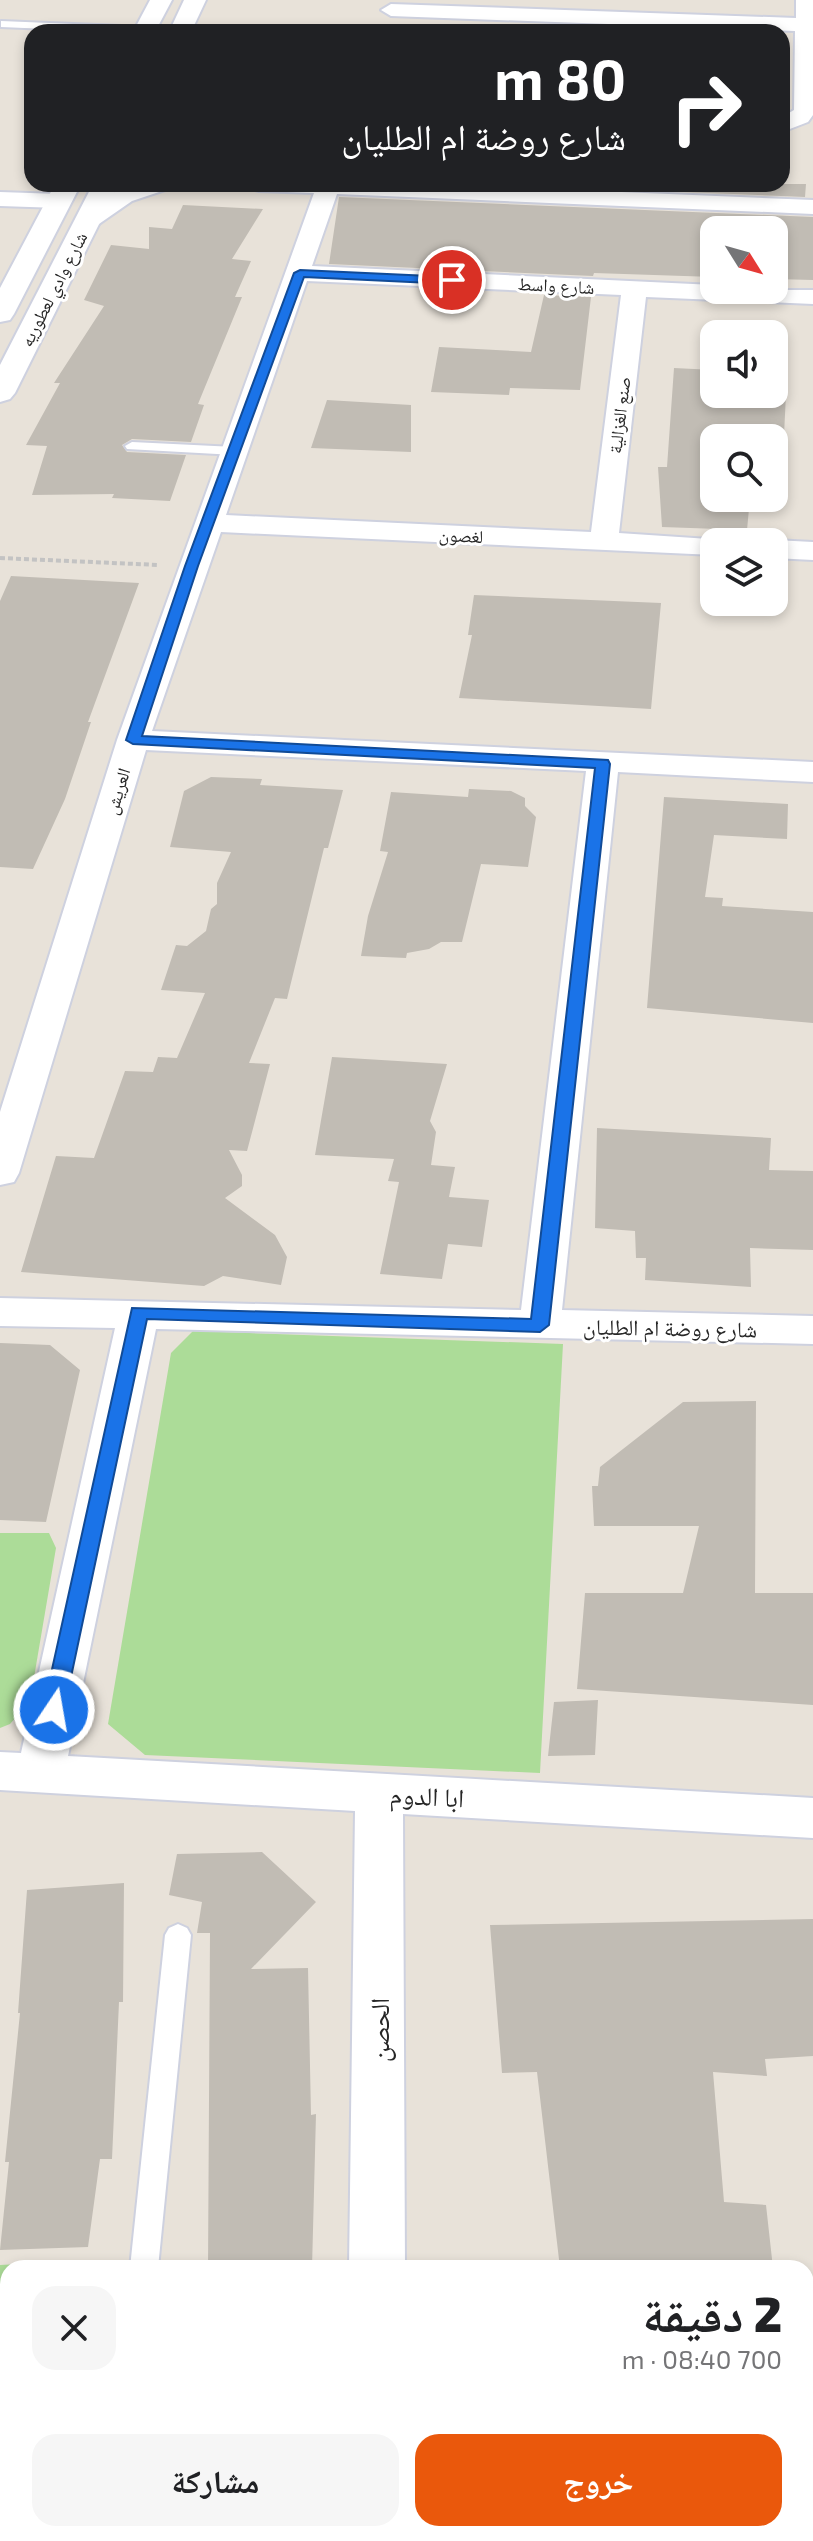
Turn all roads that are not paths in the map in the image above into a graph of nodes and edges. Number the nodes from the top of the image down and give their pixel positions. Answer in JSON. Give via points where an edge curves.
{"nodes":[{"id":1,"x":161,"y":0,"type":"edge"},
{"id":2,"x":195,"y":0,"type":"edge"},
{"id":3,"x":806,"y":0,"type":"edge"},
{"id":4,"x":392,"y":5,"type":"edge"},
{"id":5,"x":1,"y":24,"type":"edge"},
{"id":6,"x":149,"y":24,"type":"edge"},
{"id":7,"x":184,"y":24,"type":"edge"},
{"id":8,"x":385,"y":24,"type":"edge"},
{"id":9,"x":785,"y":24,"type":"edge"},
{"id":10,"x":790,"y":24,"type":"edge"},
{"id":11,"x":24,"y":25,"type":"edge"},
{"id":12,"x":806,"y":25,"type":"junction"},
{"id":13,"x":790,"y":121,"type":"edge"},
{"id":14,"x":102,"y":192,"type":"edge"},
{"id":15,"x":136,"y":192,"type":"edge"},
{"id":16,"x":326,"y":192,"type":"edge"},
{"id":17,"x":593,"y":192,"type":"edge"},
{"id":18,"x":63,"y":193,"type":"edge"},
{"id":19,"x":0,"y":199,"type":"edge"},
{"id":20,"x":813,"y":207,"type":"edge"},
{"id":21,"x":88,"y":221,"type":"junction"},
{"id":22,"x":300,"y":273,"type":"junction"},
{"id":23,"x":634,"y":289,"type":"junction"},
{"id":24,"x":813,"y":297,"type":"edge"},
{"id":25,"x":0,"y":314,"type":"edge"},
{"id":26,"x":0,"y":393,"type":"edge"},
{"id":27,"x":132,"y":446,"type":"dead end"},
{"id":28,"x":235,"y":451,"type":"junction"},
{"id":29,"x":209,"y":523,"type":"junction"},
{"id":30,"x":604,"y":541,"type":"junction"},
{"id":31,"x":700,"y":545,"type":"edge"},
{"id":32,"x":788,"y":550,"type":"edge"},
{"id":33,"x":813,"y":551,"type":"edge"},
{"id":34,"x":133,"y":740,"type":"junction"},
{"id":35,"x":603,"y":764,"type":"junction"},
{"id":36,"x":813,"y":772,"type":"edge"},
{"id":37,"x":0,"y":1173,"type":"edge"},
{"id":38,"x":0,"y":1312,"type":"edge"},
{"id":39,"x":139,"y":1313,"type":"junction"},
{"id":40,"x":540,"y":1325,"type":"junction"},
{"id":41,"x":813,"y":1330,"type":"edge"},
{"id":42,"x":20,"y":1771,"type":"edge"},
{"id":43,"x":379,"y":1792,"type":"junction"},
{"id":44,"x":813,"y":1818,"type":"edge"},
{"id":45,"x":178,"y":1935,"type":"dead end"},
{"id":46,"x":145,"y":2260,"type":"edge"},
{"id":47,"x":377,"y":2260,"type":"edge"}],
"edges":[{"from":1,"to":6,"type":"street"},
{"from":2,"to":7,"type":"street"},
{"from":3,"to":12,"type":"street"},
{"from":4,"to":8,"type":"street"},
{"from":4,"to":9,"type":"street"},
{"from":5,"to":11,"type":"lane"},
{"from":10,"to":12,"type":"street"},
{"from":12,"to":13,"type":"street","via":[[805,111]]},
{"from":14,"to":21,"type":"street","name":"شارع وادي لعطوريه"},
{"from":15,"to":21,"type":"street"},
{"from":16,"to":22,"type":"street","name":"العريش"},
{"from":17,"to":20,"type":"street"},
{"from":18,"to":19,"type":"street"},
{"from":18,"to":25,"type":"street","name":"شارع وادي لعطوريه"},
{"from":21,"to":26,"type":"street","name":"شارع وادي لعطوريه"},
{"from":22,"to":23,"type":"street","name":"شارع واسط"},
{"from":22,"to":28,"type":"street","name":"العريش"},
{"from":23,"to":24,"type":"street","name":"شارع واسط"},
{"from":23,"to":30,"type":"street","name":"صنع الغزالية"},
{"from":27,"to":28,"type":"lane"},
{"from":28,"to":29,"type":"street","name":"العريش"},
{"from":29,"to":30,"type":"street","name":"لغصون"},
{"from":29,"to":34,"type":"street","name":"العريش"},
{"from":30,"to":31,"type":"street","name":"لغصون"},
{"from":32,"to":33,"type":"street"},
{"from":34,"to":35,"type":"street"},
{"from":34,"to":37,"type":"street","name":"العريش"},
{"from":35,"to":36,"type":"street"},
{"from":35,"to":40,"type":"street"},
{"from":38,"to":39,"type":"street","name":"شارع روضة ام الطليان"},
{"from":39,"to":40,"type":"street","name":"شارع روضة ام الطليان"},
{"from":39,"to":42,"type":"street","name":"ابا الدوم"},
{"from":40,"to":41,"type":"street","name":"شارع روضة ام الطليان"},
{"from":42,"to":43,"type":"street","name":"ابا الدوم"},
{"from":43,"to":44,"type":"street","name":"ابا الدوم"},
{"from":43,"to":47,"type":"street","name":"الحصن"},
{"from":45,"to":46,"type":"lane"}]}
